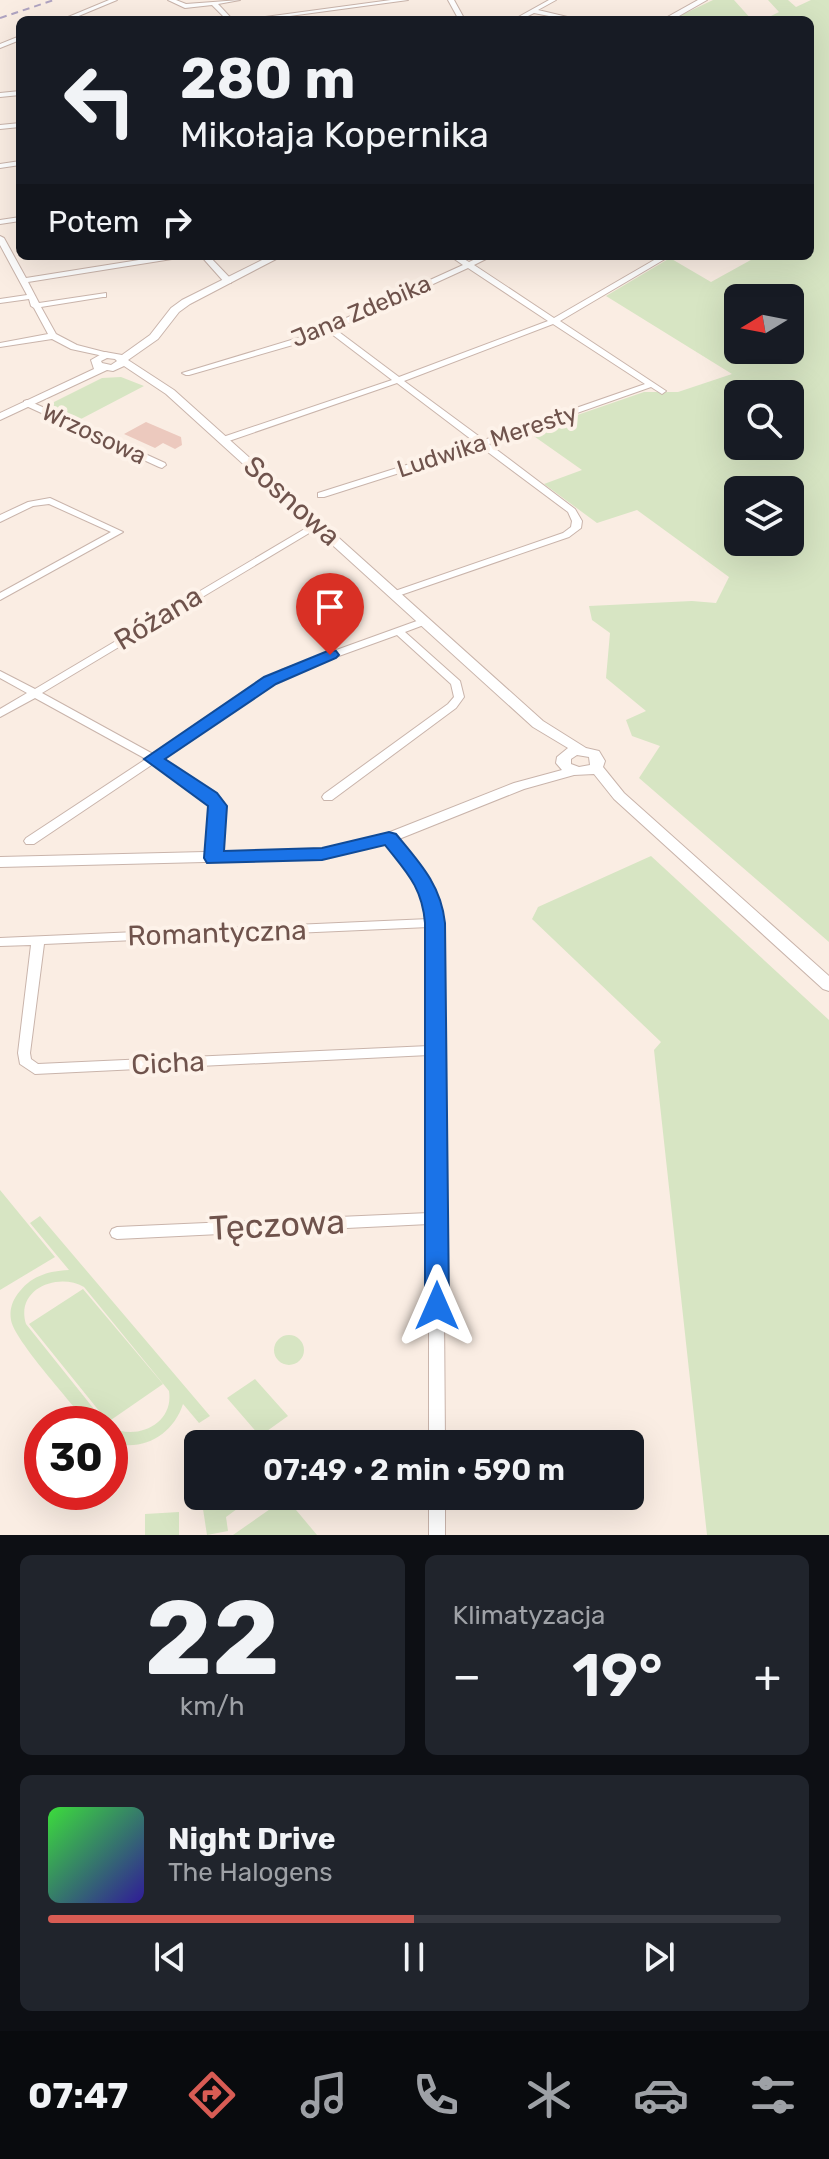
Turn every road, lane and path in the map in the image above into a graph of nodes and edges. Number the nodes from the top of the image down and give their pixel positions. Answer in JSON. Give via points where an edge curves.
{"nodes":[{"id":1,"x":114,"y":0,"type":"edge"},
{"id":2,"x":171,"y":0,"type":"edge"},
{"id":3,"x":237,"y":0,"type":"edge"},
{"id":4,"x":405,"y":0,"type":"edge"},
{"id":5,"x":541,"y":0,"type":"edge"},
{"id":6,"x":703,"y":0,"type":"edge"},
{"id":7,"x":552,"y":1,"type":"edge"},
{"id":8,"x":214,"y":3,"type":"junction"},
{"id":9,"x":534,"y":11,"type":"junction"},
{"id":10,"x":74,"y":16,"type":"edge"},
{"id":11,"x":226,"y":16,"type":"edge"},
{"id":12,"x":278,"y":16,"type":"edge"},
{"id":13,"x":524,"y":16,"type":"edge"},
{"id":14,"x":558,"y":16,"type":"edge"},
{"id":15,"x":673,"y":16,"type":"edge"},
{"id":16,"x":0,"y":238,"type":"edge"},
{"id":17,"x":153,"y":260,"type":"edge"},
{"id":18,"x":209,"y":260,"type":"edge"},
{"id":19,"x":269,"y":260,"type":"edge"},
{"id":20,"x":460,"y":260,"type":"edge"},
{"id":21,"x":479,"y":260,"type":"edge"},
{"id":22,"x":659,"y":260,"type":"edge"},
{"id":23,"x":468,"y":265,"type":"junction"},
{"id":24,"x":22,"y":281,"type":"junction"},
{"id":25,"x":228,"y":281,"type":"junction"},
{"id":26,"x":103,"y":295,"type":"dead end"},
{"id":27,"x":30,"y":297,"type":"junction"},
{"id":28,"x":0,"y":301,"type":"edge"},
{"id":29,"x":35,"y":306,"type":"junction"},
{"id":30,"x":554,"y":321,"type":"junction"},
{"id":31,"x":330,"y":329,"type":"junction"},
{"id":32,"x":53,"y":336,"type":"junction"},
{"id":33,"x":0,"y":345,"type":"edge"},
{"id":34,"x":109,"y":361,"type":"junction"},
{"id":35,"x":186,"y":373,"type":"dead end"},
{"id":36,"x":399,"y":380,"type":"junction"},
{"id":37,"x":652,"y":384,"type":"junction"},
{"id":38,"x":662,"y":391,"type":"dead end"},
{"id":39,"x":27,"y":403,"type":"junction"},
{"id":40,"x":0,"y":417,"type":"edge"},
{"id":41,"x":223,"y":440,"type":"junction"},
{"id":42,"x":482,"y":444,"type":"junction"},
{"id":43,"x":162,"y":465,"type":"dead end"},
{"id":44,"x":321,"y":495,"type":"dead end"},
{"id":45,"x":0,"y":519,"type":"edge"},
{"id":46,"x":318,"y":524,"type":"junction"},
{"id":47,"x":2,"y":594,"type":"edge"},
{"id":48,"x":395,"y":594,"type":"junction"},
{"id":49,"x":425,"y":621,"type":"junction"},
{"id":50,"x":399,"y":631,"type":"junction"},
{"id":51,"x":0,"y":674,"type":"edge"},
{"id":52,"x":34,"y":693,"type":"junction"},
{"id":53,"x":0,"y":714,"type":"edge"},
{"id":54,"x":538,"y":724,"type":"junction"},
{"id":55,"x":580,"y":750,"type":"junction"},
{"id":56,"x":153,"y":759,"type":"junction"},
{"id":57,"x":576,"y":765,"type":"junction"},
{"id":58,"x":328,"y":797,"type":"dead end"},
{"id":59,"x":389,"y":838,"type":"junction"},
{"id":60,"x":30,"y":841,"type":"dead end"},
{"id":61,"x":213,"y":858,"type":"junction"},
{"id":62,"x":0,"y":862,"type":"edge"},
{"id":63,"x":435,"y":923,"type":"junction"},
{"id":64,"x":38,"y":941,"type":"junction"},
{"id":65,"x":0,"y":942,"type":"edge"},
{"id":66,"x":829,"y":985,"type":"edge"},
{"id":67,"x":436,"y":1050,"type":"junction"},
{"id":68,"x":437,"y":1218,"type":"junction"},
{"id":69,"x":117,"y":1233,"type":"dead end"},
{"id":70,"x":437,"y":1430,"type":"edge"},
{"id":71,"x":437,"y":1510,"type":"edge"},
{"id":72,"x":437,"y":1535,"type":"edge"}],
"edges":[{"from":1,"to":10,"type":"street"},
{"from":2,"to":8,"type":"street","via":[[185,6]]},
{"from":3,"to":8,"type":"street"},
{"from":4,"to":12,"type":"street"},
{"from":5,"to":7,"type":"street"},
{"from":6,"to":15,"type":"street"},
{"from":7,"to":9,"type":"street"},
{"from":8,"to":11,"type":"street"},
{"from":9,"to":13,"type":"street"},
{"from":9,"to":14,"type":"street"},
{"from":16,"to":24,"type":"street"},
{"from":17,"to":24,"type":"street"},
{"from":18,"to":25,"type":"street"},
{"from":19,"to":25,"type":"street"},
{"from":20,"to":23,"type":"street"},
{"from":21,"to":23,"type":"street","name":"Jana Zdebika"},
{"from":22,"to":30,"type":"street"},
{"from":23,"to":30,"type":"street"},
{"from":23,"to":31,"type":"street","name":"Jana Zdebika"},
{"from":24,"to":27,"type":"street"},
{"from":25,"to":34,"type":"street","via":[[175,310],[147,342]]},
{"from":26,"to":29,"type":"street"},
{"from":27,"to":28,"type":"street"},
{"from":27,"to":29,"type":"street"},
{"from":29,"to":32,"type":"street"},
{"from":30,"to":36,"type":"street"},
{"from":30,"to":37,"type":"street"},
{"from":31,"to":35,"type":"street","name":"Jana Zdebika"},
{"from":31,"to":36,"type":"street"},
{"from":32,"to":33,"type":"street"},
{"from":32,"to":34,"type":"street"},
{"from":34,"to":39,"type":"street"},
{"from":34,"to":41,"type":"street","name":"Sosnowa","via":[[151,379]]},
{"from":36,"to":41,"type":"street"},
{"from":36,"to":42,"type":"street"},
{"from":37,"to":38,"type":"street"},
{"from":37,"to":42,"type":"street","name":"Ludwika Meresty"},
{"from":39,"to":40,"type":"street"},
{"from":39,"to":43,"type":"street","name":"Wrzosowa"},
{"from":41,"to":46,"type":"street","name":"Sosnowa"},
{"from":42,"to":44,"type":"street","name":"Ludwika Meresty"},
{"from":42,"to":48,"type":"street","via":[[572,511],[577,525],[573,532]]},
{"from":45,"to":47,"type":"street","via":[[50,501],[118,532]]},
{"from":46,"to":48,"type":"street","name":"Sosnowa"},
{"from":46,"to":52,"type":"street","name":"Różana"},
{"from":48,"to":49,"type":"street","name":"Sosnowa"},
{"from":49,"to":50,"type":"street"},
{"from":49,"to":54,"type":"street","name":"Sosnowa"},
{"from":50,"to":56,"type":"street","via":[[285,672]]},
{"from":50,"to":58,"type":"street","via":[[456,683],[459,697]]},
{"from":51,"to":52,"type":"street"},
{"from":52,"to":53,"type":"street","name":"Różana"},
{"from":52,"to":56,"type":"street"},
{"from":54,"to":55,"type":"street","name":"Sosnowa"},
{"from":54,"to":57,"type":"street","name":"Sosnowa"},
{"from":55,"to":57,"type":"street"},
{"from":55,"to":57,"type":"street","name":"Sosnowa","via":[[597,757]]},
{"from":56,"to":60,"type":"street"},
{"from":56,"to":61,"type":"street","via":[[217,806]]},
{"from":57,"to":59,"type":"street"},
{"from":57,"to":66,"type":"street","name":"Sosnowa","via":[[619,796]]},
{"from":59,"to":61,"type":"street","via":[[322,854]]},
{"from":59,"to":63,"type":"street","via":[[426,883]]},
{"from":61,"to":62,"type":"street"},
{"from":63,"to":64,"type":"street","name":"Romantyczna"},
{"from":63,"to":67,"type":"street"},
{"from":64,"to":65,"type":"street","name":"Romantyczna"},
{"from":64,"to":67,"type":"street","name":"Cicha","via":[[24,1053],[35,1069]]},
{"from":67,"to":68,"type":"street"},
{"from":68,"to":69,"type":"street","name":"Tęczowa"},
{"from":68,"to":70,"type":"street"},
{"from":71,"to":72,"type":"street"}]}
